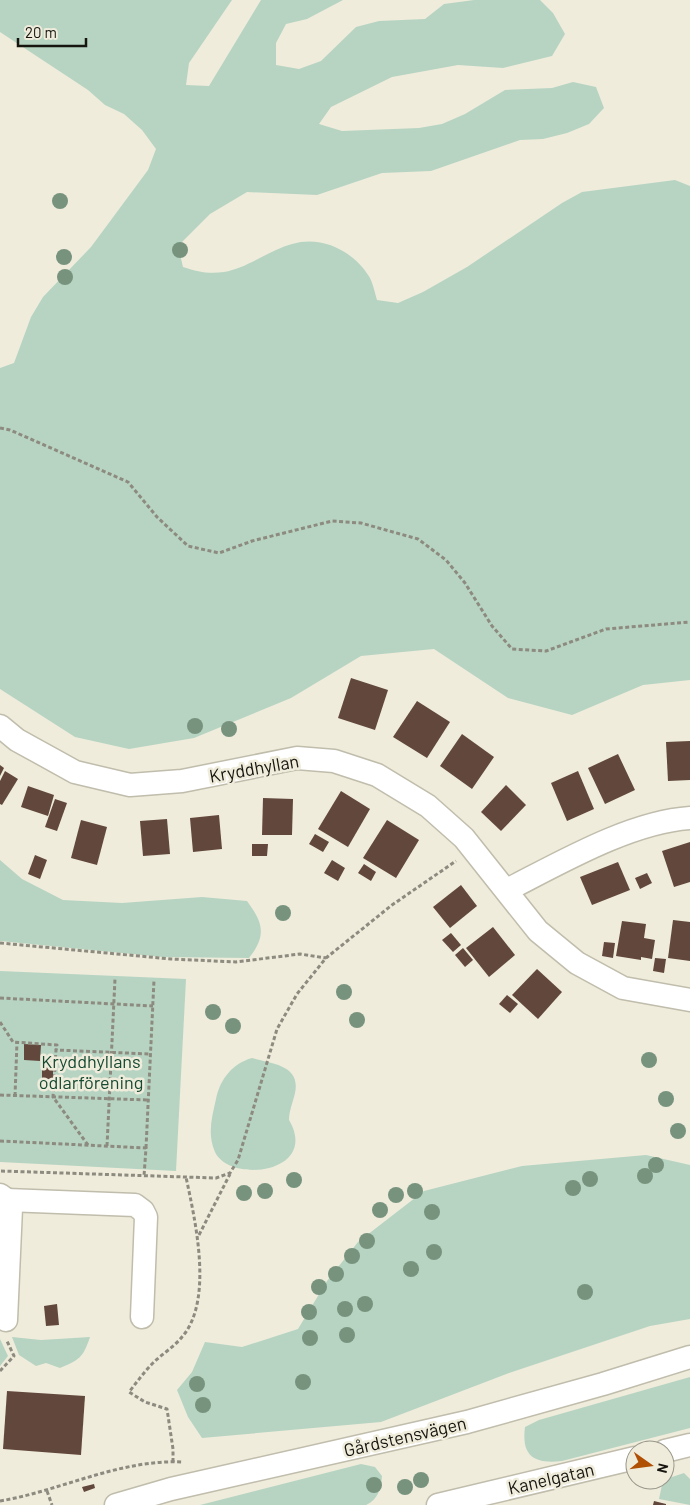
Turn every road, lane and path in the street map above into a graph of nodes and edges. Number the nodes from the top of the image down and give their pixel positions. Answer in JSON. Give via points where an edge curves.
{"nodes":[{"id":1,"x":0,"y":428,"type":"edge"},
{"id":2,"x":690,"y":622,"type":"edge"},
{"id":3,"x":0,"y":726,"type":"edge"},
{"id":4,"x":690,"y":818,"type":"edge"},
{"id":5,"x":473,"y":850,"type":"junction"},
{"id":6,"x":507,"y":890,"type":"junction"},
{"id":7,"x":0,"y":943,"type":"edge"},
{"id":8,"x":326,"y":958,"type":"junction"},
{"id":9,"x":115,"y":979,"type":"dead end"},
{"id":10,"x":154,"y":980,"type":"dead end"},
{"id":11,"x":0,"y":998,"type":"edge"},
{"id":12,"x":690,"y":1000,"type":"edge"},
{"id":13,"x":114,"y":1004,"type":"junction"},
{"id":14,"x":153,"y":1006,"type":"junction"},
{"id":15,"x":0,"y":1022,"type":"edge"},
{"id":16,"x":17,"y":1042,"type":"junction"},
{"id":17,"x":56,"y":1050,"type":"junction"},
{"id":18,"x":112,"y":1052,"type":"junction"},
{"id":19,"x":150,"y":1054,"type":"junction"},
{"id":20,"x":0,"y":1096,"type":"edge"},
{"id":21,"x":14,"y":1096,"type":"junction"},
{"id":22,"x":53,"y":1097,"type":"junction"},
{"id":23,"x":110,"y":1099,"type":"junction"},
{"id":24,"x":148,"y":1100,"type":"junction"},
{"id":25,"x":0,"y":1141,"type":"edge"},
{"id":26,"x":88,"y":1145,"type":"junction"},
{"id":27,"x":108,"y":1146,"type":"junction"},
{"id":28,"x":146,"y":1148,"type":"junction"},
{"id":29,"x":0,"y":1171,"type":"edge"},
{"id":30,"x":230,"y":1173,"type":"junction"},
{"id":31,"x":144,"y":1176,"type":"junction"},
{"id":32,"x":186,"y":1177,"type":"junction"},
{"id":33,"x":4,"y":1198,"type":"edge"},
{"id":34,"x":198,"y":1235,"type":"junction"},
{"id":35,"x":142,"y":1317,"type":"dead end"},
{"id":36,"x":6,"y":1330,"type":"joint"},
{"id":37,"x":690,"y":1357,"type":"edge"},
{"id":38,"x":0,"y":1371,"type":"edge"},
{"id":39,"x":690,"y":1445,"type":"edge"},
{"id":40,"x":675,"y":1449,"type":"edge"},
{"id":41,"x":625,"y":1460,"type":"edge"},
{"id":42,"x":173,"y":1462,"type":"dead end"},
{"id":43,"x":47,"y":1490,"type":"dead end"},
{"id":44,"x":52,"y":1505,"type":"edge"},
{"id":45,"x":116,"y":1505,"type":"edge"},
{"id":46,"x":438,"y":1505,"type":"edge"}],
"edges":[{"from":1,"to":2,"type":"path","via":[[128,482],[188,546],[219,553],[332,521],[360,523],[418,539],[446,560],[512,649],[546,651],[606,629]]},
{"from":3,"to":5,"type":"street","name":"Kryddhyllan","via":[[17,740],[75,772],[130,786],[182,781],[297,758],[334,761],[377,775],[428,806]]},
{"from":4,"to":6,"type":"street","via":[[645,827],[573,856]]},
{"from":5,"to":6,"type":"street","name":"Kryddhyllan"},
{"from":5,"to":8,"type":"path","via":[[392,905]]},
{"from":6,"to":12,"type":"street","name":"Kryddhyllan","via":[[538,931],[577,963],[623,988]]},
{"from":7,"to":8,"type":"path","via":[[236,962],[300,954]]},
{"from":8,"to":30,"type":"path","via":[[297,994],[277,1029],[238,1160]]},
{"from":9,"to":13,"type":"path"},
{"from":10,"to":14,"type":"path"},
{"from":11,"to":13,"type":"path"},
{"from":13,"to":14,"type":"path"},
{"from":13,"to":18,"type":"path"},
{"from":14,"to":19,"type":"path"},
{"from":15,"to":16,"type":"path","via":[[13,1042]]},
{"from":16,"to":17,"type":"path","via":[[57,1045]]},
{"from":16,"to":21,"type":"path"},
{"from":17,"to":18,"type":"path"},
{"from":17,"to":22,"type":"path"},
{"from":18,"to":19,"type":"path"},
{"from":18,"to":23,"type":"path"},
{"from":19,"to":24,"type":"path"},
{"from":20,"to":21,"type":"path"},
{"from":21,"to":22,"type":"path"},
{"from":22,"to":23,"type":"path"},
{"from":22,"to":26,"type":"path"},
{"from":23,"to":24,"type":"path"},
{"from":23,"to":27,"type":"path"},
{"from":24,"to":28,"type":"path"},
{"from":25,"to":26,"type":"path"},
{"from":26,"to":27,"type":"path"},
{"from":27,"to":28,"type":"path"},
{"from":28,"to":31,"type":"path"},
{"from":29,"to":31,"type":"path"},
{"from":30,"to":32,"type":"path","via":[[216,1178]]},
{"from":30,"to":34,"type":"path"},
{"from":31,"to":32,"type":"path"},
{"from":32,"to":34,"type":"path"},
{"from":33,"to":35,"type":"street","via":[[135,1206],[143,1211],[146,1217]]},
{"from":33,"to":36,"type":"street","via":[[11,1208]]},
{"from":34,"to":42,"type":"path","via":[[198,1284],[193,1320],[182,1337],[129,1392],[145,1402],[167,1409]]},
{"from":36,"to":38,"type":"path","via":[[14,1356]]},
{"from":37,"to":45,"type":"street","name":"Gårdstensvägen","via":[[487,1417],[171,1489]]},
{"from":39,"to":40,"type":"street"},
{"from":41,"to":46,"type":"street","name":"Kanelgatan"},
{"from":43,"to":44,"type":"path"}]}
